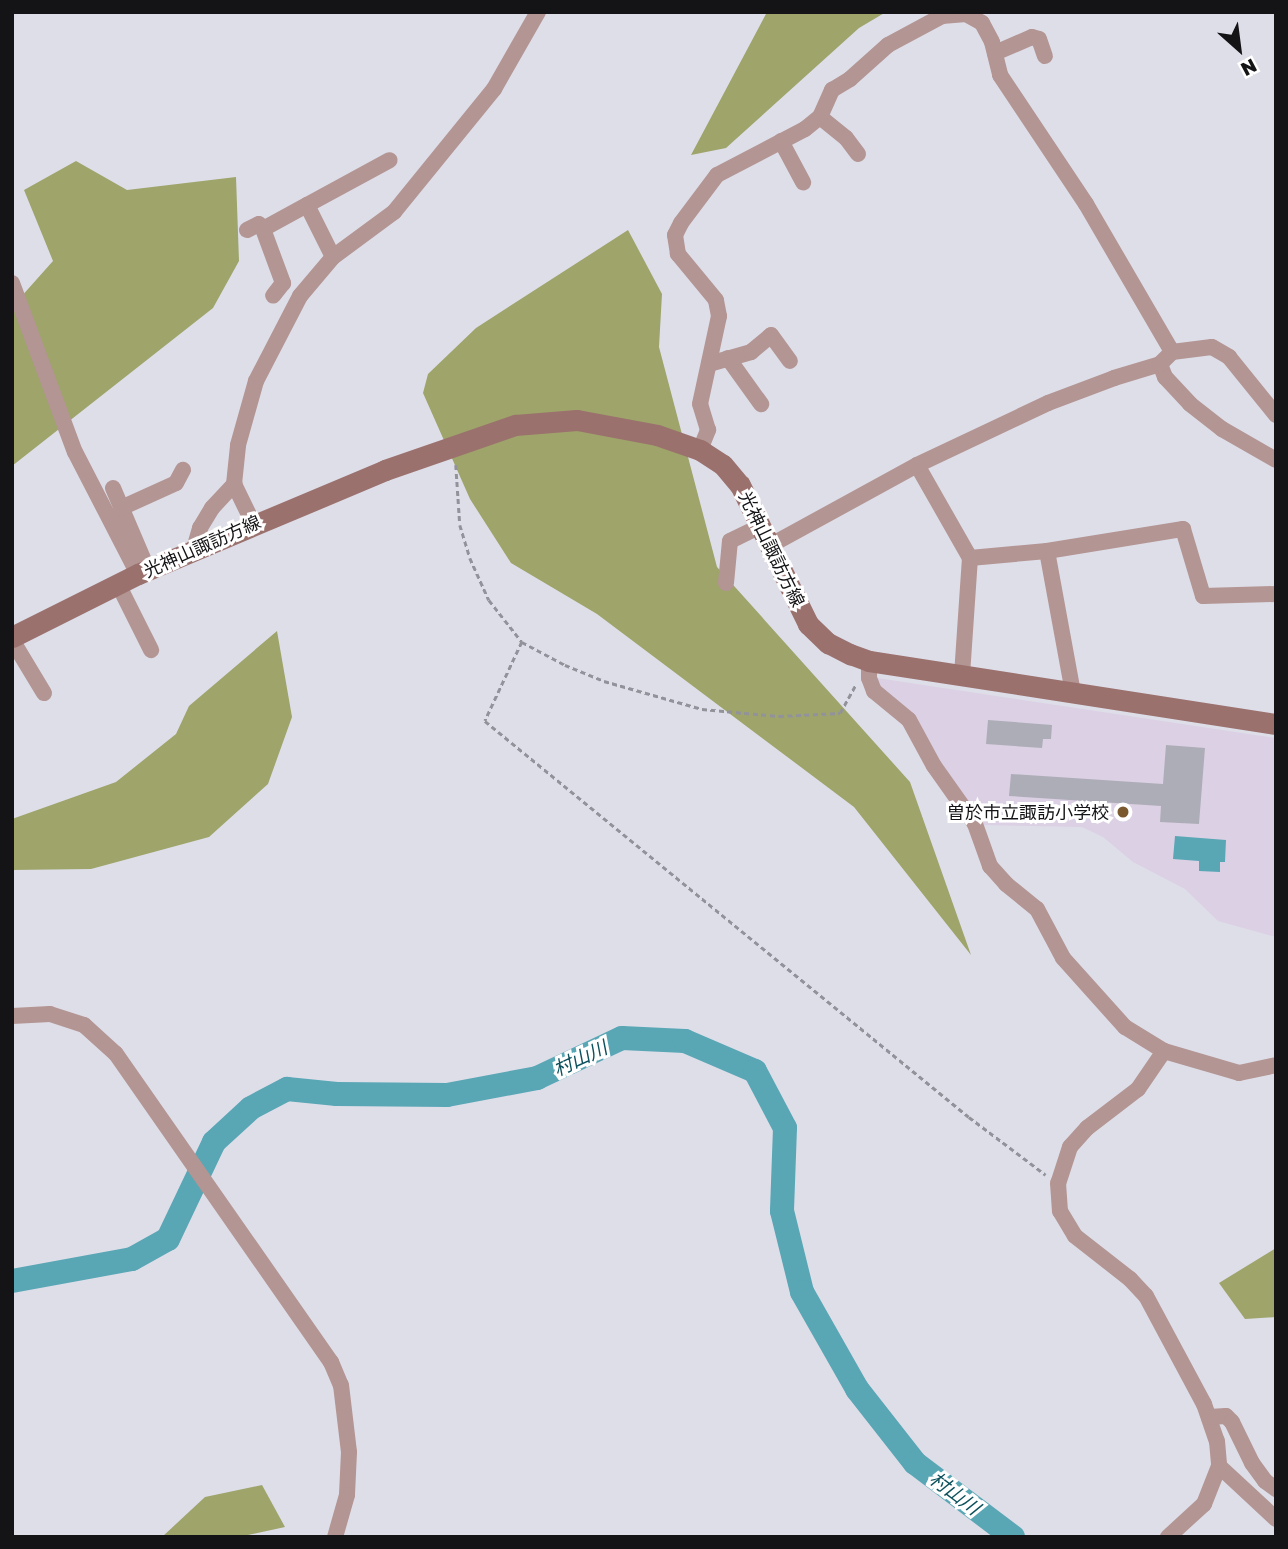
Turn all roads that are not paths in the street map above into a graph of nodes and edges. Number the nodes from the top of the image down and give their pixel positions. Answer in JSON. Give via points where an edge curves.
{"nodes":[{"id":1,"x":538,"y":12,"type":"edge"},
{"id":2,"x":995,"y":53,"type":"junction"},
{"id":3,"x":1045,"y":56,"type":"dead end"},
{"id":4,"x":820,"y":117,"type":"junction"},
{"id":5,"x":781,"y":141,"type":"junction"},
{"id":6,"x":858,"y":154,"type":"dead end"},
{"id":7,"x":390,"y":160,"type":"dead end"},
{"id":8,"x":803,"y":182,"type":"dead end"},
{"id":9,"x":307,"y":205,"type":"junction"},
{"id":10,"x":333,"y":257,"type":"junction"},
{"id":11,"x":12,"y":283,"type":"edge"},
{"id":12,"x":273,"y":296,"type":"dead end"},
{"id":13,"x":1172,"y":352,"type":"junction"},
{"id":14,"x":728,"y":358,"type":"junction"},
{"id":15,"x":790,"y":361,"type":"dead end"},
{"id":16,"x":709,"y":364,"type":"junction"},
{"id":17,"x":1160,"y":364,"type":"junction"},
{"id":18,"x":761,"y":404,"type":"dead end"},
{"id":19,"x":1276,"y":415,"type":"edge"},
{"id":20,"x":699,"y":450,"type":"junction"},
{"id":21,"x":1276,"y":460,"type":"edge"},
{"id":22,"x":917,"y":465,"type":"junction"},
{"id":23,"x":183,"y":470,"type":"dead end"},
{"id":24,"x":234,"y":484,"type":"junction"},
{"id":25,"x":113,"y":488,"type":"dead end"},
{"id":26,"x":121,"y":508,"type":"junction"},
{"id":27,"x":253,"y":523,"type":"junction"},
{"id":28,"x":766,"y":536,"type":"junction"},
{"id":29,"x":194,"y":549,"type":"junction"},
{"id":30,"x":1047,"y":551,"type":"junction"},
{"id":31,"x":970,"y":558,"type":"junction"},
{"id":32,"x":143,"y":572,"type":"junction"},
{"id":33,"x":726,"y":583,"type":"dead end"},
{"id":34,"x":118,"y":584,"type":"junction"},
{"id":35,"x":1276,"y":594,"type":"edge"},
{"id":36,"x":12,"y":638,"type":"edge"},
{"id":37,"x":150,"y":650,"type":"dead end"},
{"id":38,"x":869,"y":661,"type":"junction"},
{"id":39,"x":962,"y":676,"type":"junction"},
{"id":40,"x":1073,"y":692,"type":"junction"},
{"id":41,"x":44,"y":693,"type":"dead end"},
{"id":42,"x":1276,"y":724,"type":"edge"},
{"id":43,"x":12,"y":1016,"type":"edge"},
{"id":44,"x":1164,"y":1051,"type":"junction"},
{"id":45,"x":1276,"y":1065,"type":"edge"},
{"id":46,"x":1209,"y":1416,"type":"junction"},
{"id":47,"x":1219,"y":1466,"type":"junction"},
{"id":48,"x":1276,"y":1489,"type":"edge"},
{"id":49,"x":1276,"y":1519,"type":"edge"},
{"id":50,"x":335,"y":1537,"type":"edge"},
{"id":51,"x":1168,"y":1537,"type":"edge"}],
"edges":[{"from":1,"to":10,"type":"street","via":[[494,89],[394,212]]},
{"from":2,"to":3,"type":"street","via":[[1032,37],[1039,39]]},
{"from":2,"to":4,"type":"street","via":[[982,23],[966,14],[942,16],[888,45],[832,90]]},
{"from":2,"to":13,"type":"street","via":[[1000,75],[1086,204]]},
{"from":4,"to":5,"type":"street"},
{"from":4,"to":6,"type":"street"},
{"from":5,"to":8,"type":"street"},
{"from":5,"to":16,"type":"street","via":[[717,175],[675,235],[678,254],[716,300],[719,316]]},
{"from":7,"to":9,"type":"street"},
{"from":9,"to":10,"type":"street"},
{"from":9,"to":12,"type":"street","via":[[255,229],[283,283]]},
{"from":10,"to":24,"type":"street","via":[[300,296],[256,381],[238,444]]},
{"from":11,"to":32,"type":"street","via":[[75,452]]},
{"from":13,"to":17,"type":"street"},
{"from":13,"to":19,"type":"street","via":[[1212,347],[1229,357]]},
{"from":14,"to":15,"type":"street","via":[[751,352],[771,335]]},
{"from":14,"to":16,"type":"street"},
{"from":14,"to":18,"type":"street"},
{"from":16,"to":20,"type":"street","via":[[700,404],[708,430]]},
{"from":17,"to":21,"type":"street","via":[[1165,377],[1190,404]]},
{"from":17,"to":22,"type":"street","via":[[1048,403]]},
{"from":20,"to":27,"type":"main road","name":"光神山諏訪方線","via":[[657,435],[577,420],[515,425]]},
{"from":20,"to":28,"type":"main road","name":"光神山諏訪方線","via":[[723,465],[740,485]]},
{"from":22,"to":28,"type":"street"},
{"from":22,"to":31,"type":"street"},
{"from":23,"to":26,"type":"street","via":[[176,483]]},
{"from":24,"to":27,"type":"street"},
{"from":24,"to":29,"type":"street","via":[[212,508]]},
{"from":25,"to":26,"type":"street"},
{"from":26,"to":32,"type":"street"},
{"from":27,"to":29,"type":"main road","name":"光神山諏訪方線"},
{"from":28,"to":33,"type":"street","via":[[730,541]]},
{"from":28,"to":38,"type":"main road","name":"光神山諏訪方線","via":[[808,624],[828,643]]},
{"from":29,"to":32,"type":"main road","name":"光神山諏訪方線"},
{"from":30,"to":31,"type":"street"},
{"from":30,"to":35,"type":"street","via":[[1183,529],[1203,596]]},
{"from":30,"to":40,"type":"street"},
{"from":31,"to":39,"type":"street"},
{"from":32,"to":34,"type":"main road","name":"光神山諏訪方線"},
{"from":34,"to":36,"type":"main road","name":"光神山諏訪方線"},
{"from":34,"to":37,"type":"street"},
{"from":36,"to":41,"type":"street"},
{"from":38,"to":39,"type":"main road","name":"光神山諏訪方線"},
{"from":38,"to":44,"type":"street","via":[[874,691],[909,720],[934,766],[975,824],[990,866],[1037,909],[1063,958],[1125,1027]]},
{"from":39,"to":40,"type":"main road","name":"光神山諏訪方線"},
{"from":40,"to":42,"type":"main road","name":"光神山諏訪方線"},
{"from":43,"to":50,"type":"street","via":[[50,1014],[84,1025],[116,1054],[331,1362],[341,1385],[348,1462],[347,1495]]},
{"from":44,"to":45,"type":"street","via":[[1238,1073]]},
{"from":44,"to":46,"type":"street","via":[[1139,1089],[1070,1147],[1058,1183],[1060,1211],[1075,1236],[1146,1297]]},
{"from":46,"to":47,"type":"street"},
{"from":46,"to":48,"type":"street","via":[[1226,1416],[1233,1422],[1252,1463]]},
{"from":47,"to":49,"type":"street"},
{"from":47,"to":51,"type":"street","via":[[1205,1504]]}]}
